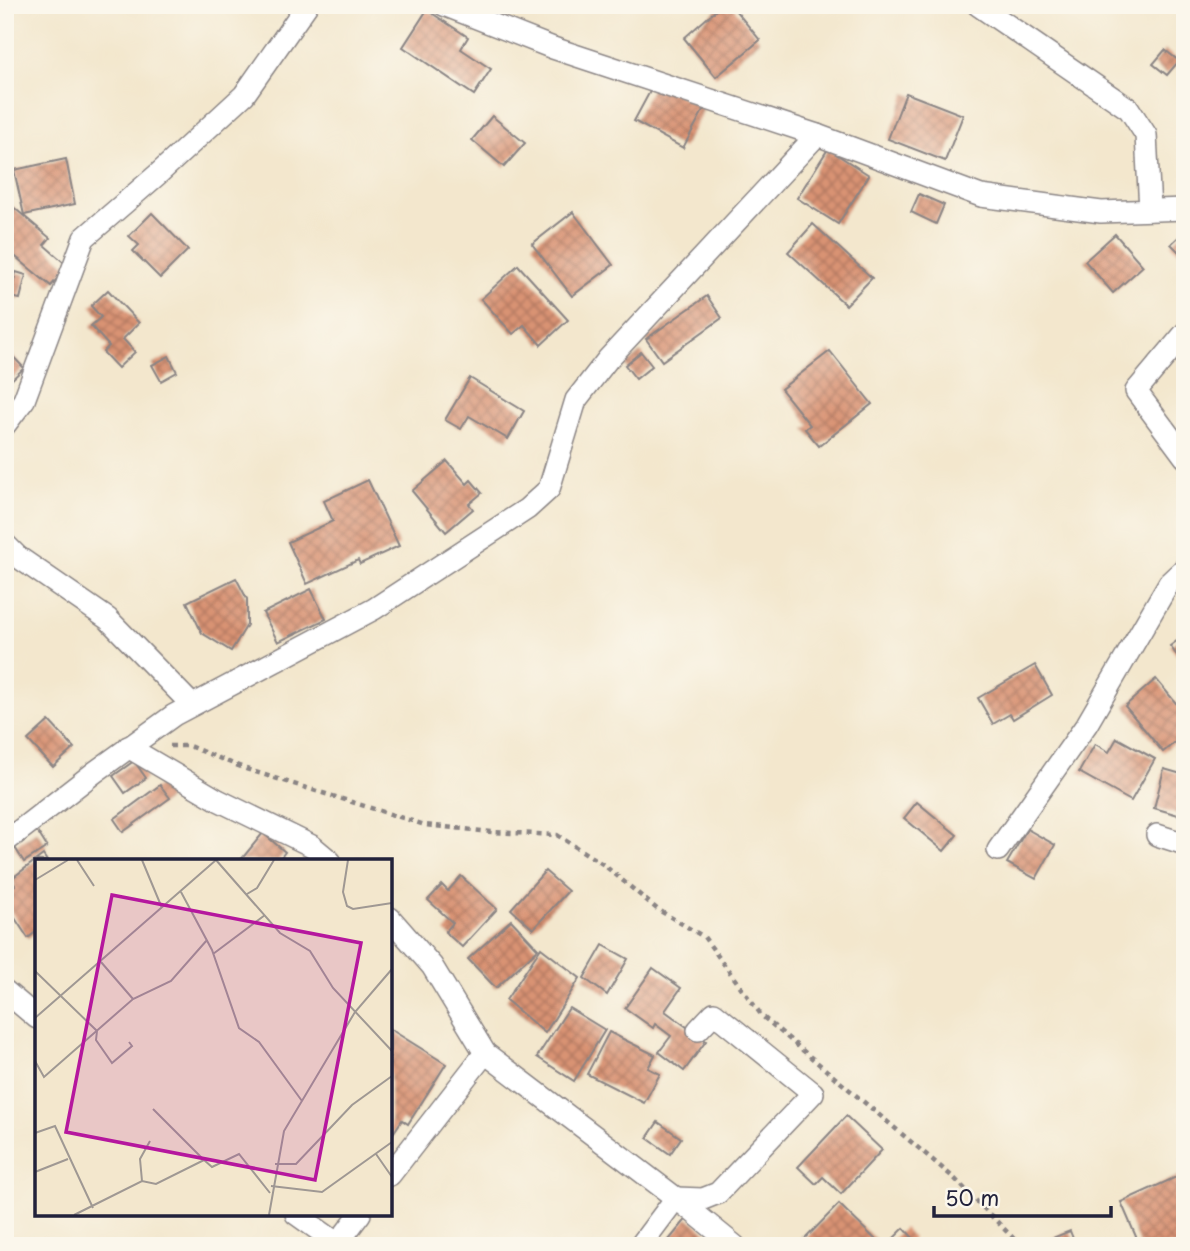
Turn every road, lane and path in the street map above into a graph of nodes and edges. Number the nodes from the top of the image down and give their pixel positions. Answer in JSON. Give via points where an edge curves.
{"nodes":[{"id":1,"x":307,"y":5,"type":"edge"},
{"id":2,"x":444,"y":5,"type":"edge"},
{"id":3,"x":978,"y":5,"type":"edge"},
{"id":4,"x":817,"y":135,"type":"junction"},
{"id":5,"x":1185,"y":209,"type":"edge"},
{"id":6,"x":1150,"y":210,"type":"junction"},
{"id":7,"x":1185,"y":333,"type":"edge"},
{"id":8,"x":5,"y":425,"type":"edge"},
{"id":9,"x":1185,"y":457,"type":"edge"},
{"id":10,"x":5,"y":544,"type":"edge"},
{"id":11,"x":1185,"y":568,"type":"edge"},
{"id":12,"x":192,"y":705,"type":"junction"},
{"id":13,"x":164,"y":746,"type":"dead end"},
{"id":14,"x":128,"y":747,"type":"junction"},
{"id":15,"x":1157,"y":835,"type":"dead end"},
{"id":16,"x":5,"y":842,"type":"edge"},
{"id":17,"x":1185,"y":844,"type":"edge"},
{"id":18,"x":998,"y":850,"type":"dead end"},
{"id":19,"x":328,"y":859,"type":"edge"},
{"id":20,"x":392,"y":920,"type":"edge"},
{"id":21,"x":8,"y":999,"type":"edge"},
{"id":22,"x":35,"y":1017,"type":"edge"},
{"id":23,"x":698,"y":1030,"type":"dead end"},
{"id":24,"x":485,"y":1053,"type":"junction"},
{"id":25,"x":392,"y":1172,"type":"edge"},
{"id":26,"x":676,"y":1198,"type":"junction"},
{"id":27,"x":299,"y":1216,"type":"edge"},
{"id":28,"x":359,"y":1216,"type":"edge"},
{"id":29,"x":339,"y":1245,"type":"edge"},
{"id":30,"x":640,"y":1246,"type":"edge"},
{"id":31,"x":735,"y":1246,"type":"edge"},
{"id":32,"x":1021,"y":1246,"type":"edge"}],
"edges":[{"from":1,"to":8,"type":"street","via":[[244,95],[84,238],[24,400]]},
{"from":2,"to":4,"type":"street","via":[[553,48]]},
{"from":3,"to":6,"type":"street","via":[[1129,109],[1146,135]]},
{"from":4,"to":6,"type":"street","via":[[981,196],[1101,212]]},
{"from":4,"to":12,"type":"street","via":[[608,359],[576,400],[549,489],[527,509],[374,609]]},
{"from":5,"to":6,"type":"street"},
{"from":7,"to":9,"type":"street","via":[[1136,391]]},
{"from":10,"to":12,"type":"street","via":[[108,619]]},
{"from":11,"to":18,"type":"street","via":[[1169,583],[1087,724]]},
{"from":12,"to":14,"type":"street"},
{"from":13,"to":32,"type":"path","via":[[189,746],[246,769],[425,825],[557,835],[604,864],[657,909],[704,937],[762,1016],[954,1178]]},
{"from":14,"to":16,"type":"street"},
{"from":14,"to":19,"type":"street"},
{"from":15,"to":17,"type":"street"},
{"from":20,"to":24,"type":"street","via":[[432,966]]},
{"from":21,"to":22,"type":"street"},
{"from":23,"to":26,"type":"street","via":[[714,1013],[813,1093],[718,1192],[703,1199]]},
{"from":24,"to":25,"type":"street"},
{"from":24,"to":26,"type":"street"},
{"from":26,"to":30,"type":"street"},
{"from":26,"to":31,"type":"street"},
{"from":27,"to":29,"type":"street"},
{"from":28,"to":29,"type":"street"}]}
